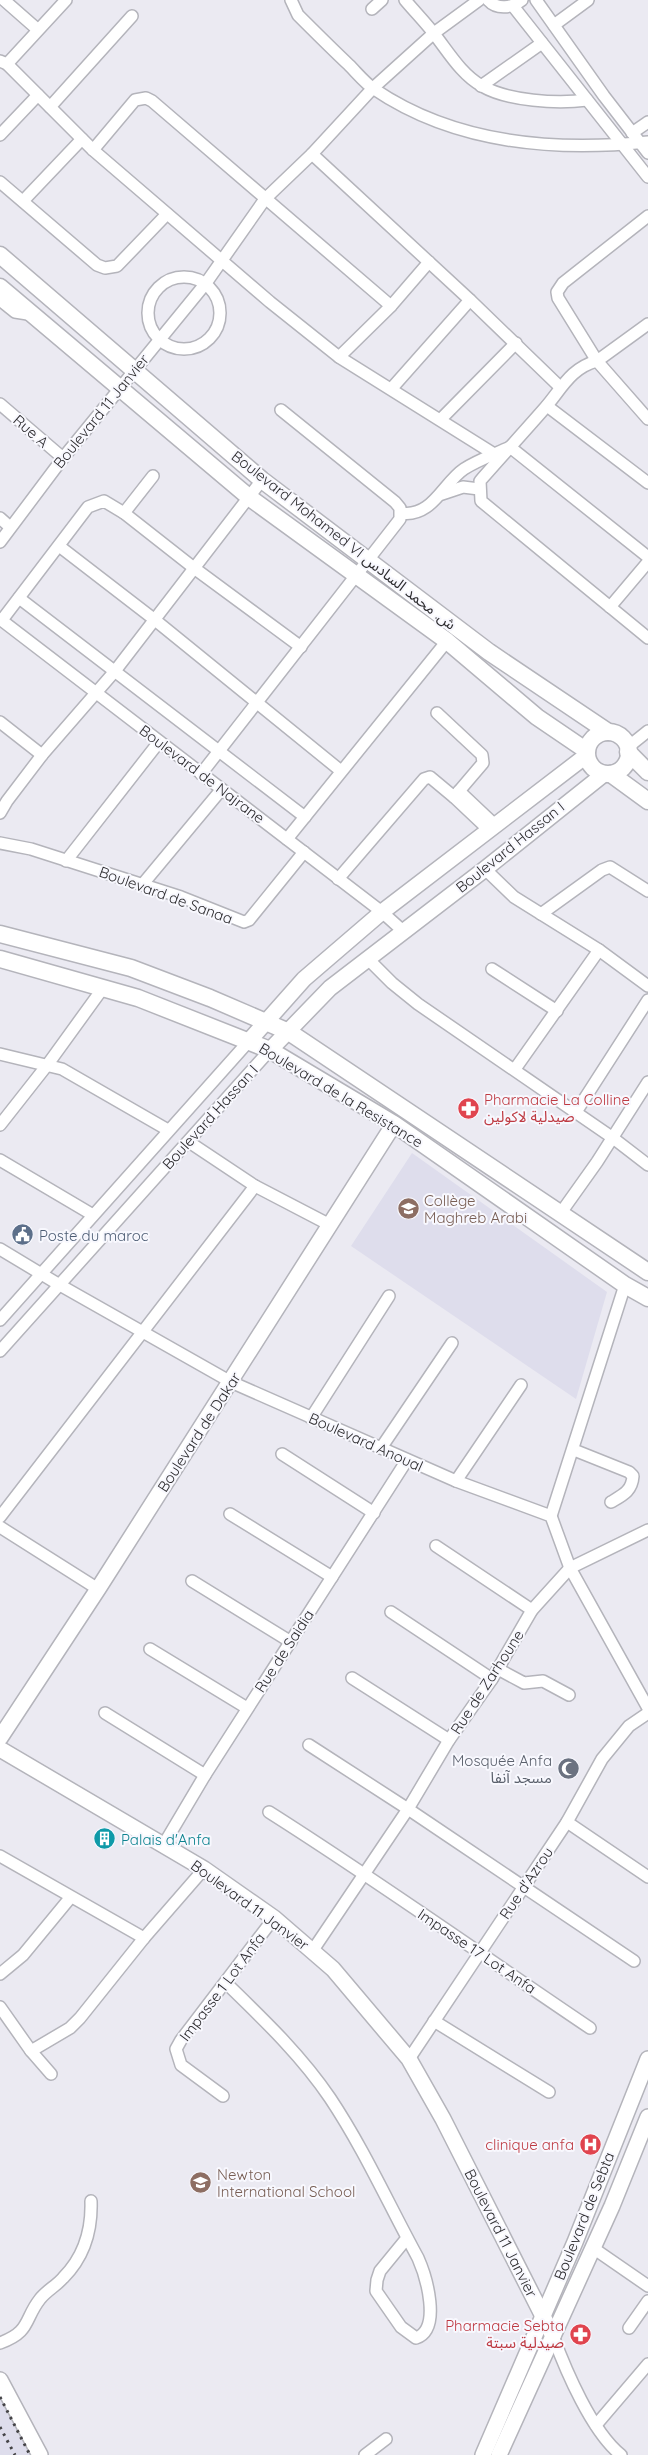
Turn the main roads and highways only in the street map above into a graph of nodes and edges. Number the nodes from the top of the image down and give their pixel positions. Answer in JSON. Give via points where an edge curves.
{"nodes":[{"id":1,"x":0,"y":255,"type":"edge"},
{"id":2,"x":0,"y":287,"type":"edge"},
{"id":3,"x":608,"y":732,"type":"junction"},
{"id":4,"x":628,"y":750,"type":"junction"},
{"id":5,"x":587,"y":753,"type":"junction"},
{"id":6,"x":648,"y":772,"type":"edge"},
{"id":7,"x":607,"y":774,"type":"junction"},
{"id":8,"x":648,"y":801,"type":"edge"},
{"id":9,"x":0,"y":934,"type":"edge"},
{"id":10,"x":0,"y":959,"type":"edge"},
{"id":11,"x":648,"y":1272,"type":"edge"},
{"id":12,"x":648,"y":1298,"type":"edge"}],
"edges":[{"from":1,"to":3,"type":"main road","name":"Boulevard Mohamed VI ش. محمد السادس","via":[[262,480],[489,652]]},
{"from":2,"to":5,"type":"main road","name":"Boulevard Mohamed VI ش. محمد السادس","via":[[250,498],[447,641],[537,717]]},
{"from":3,"to":4,"type":"main road","via":[[618,735]]},
{"from":3,"to":5,"type":"main road","via":[[598,734],[590,741]]},
{"from":4,"to":6,"type":"main road"},
{"from":4,"to":7,"type":"main road","via":[[628,758],[622,768]]},
{"from":5,"to":7,"type":"main road","via":[[592,767]]},
{"from":7,"to":8,"type":"main road"},
{"from":9,"to":11,"type":"main road","name":"Boulevard de la Resistance","via":[[131,968],[289,1032]]},
{"from":10,"to":12,"type":"main road","name":"Boulevard de la Resistance","via":[[138,998],[270,1050],[394,1124]]}]}
